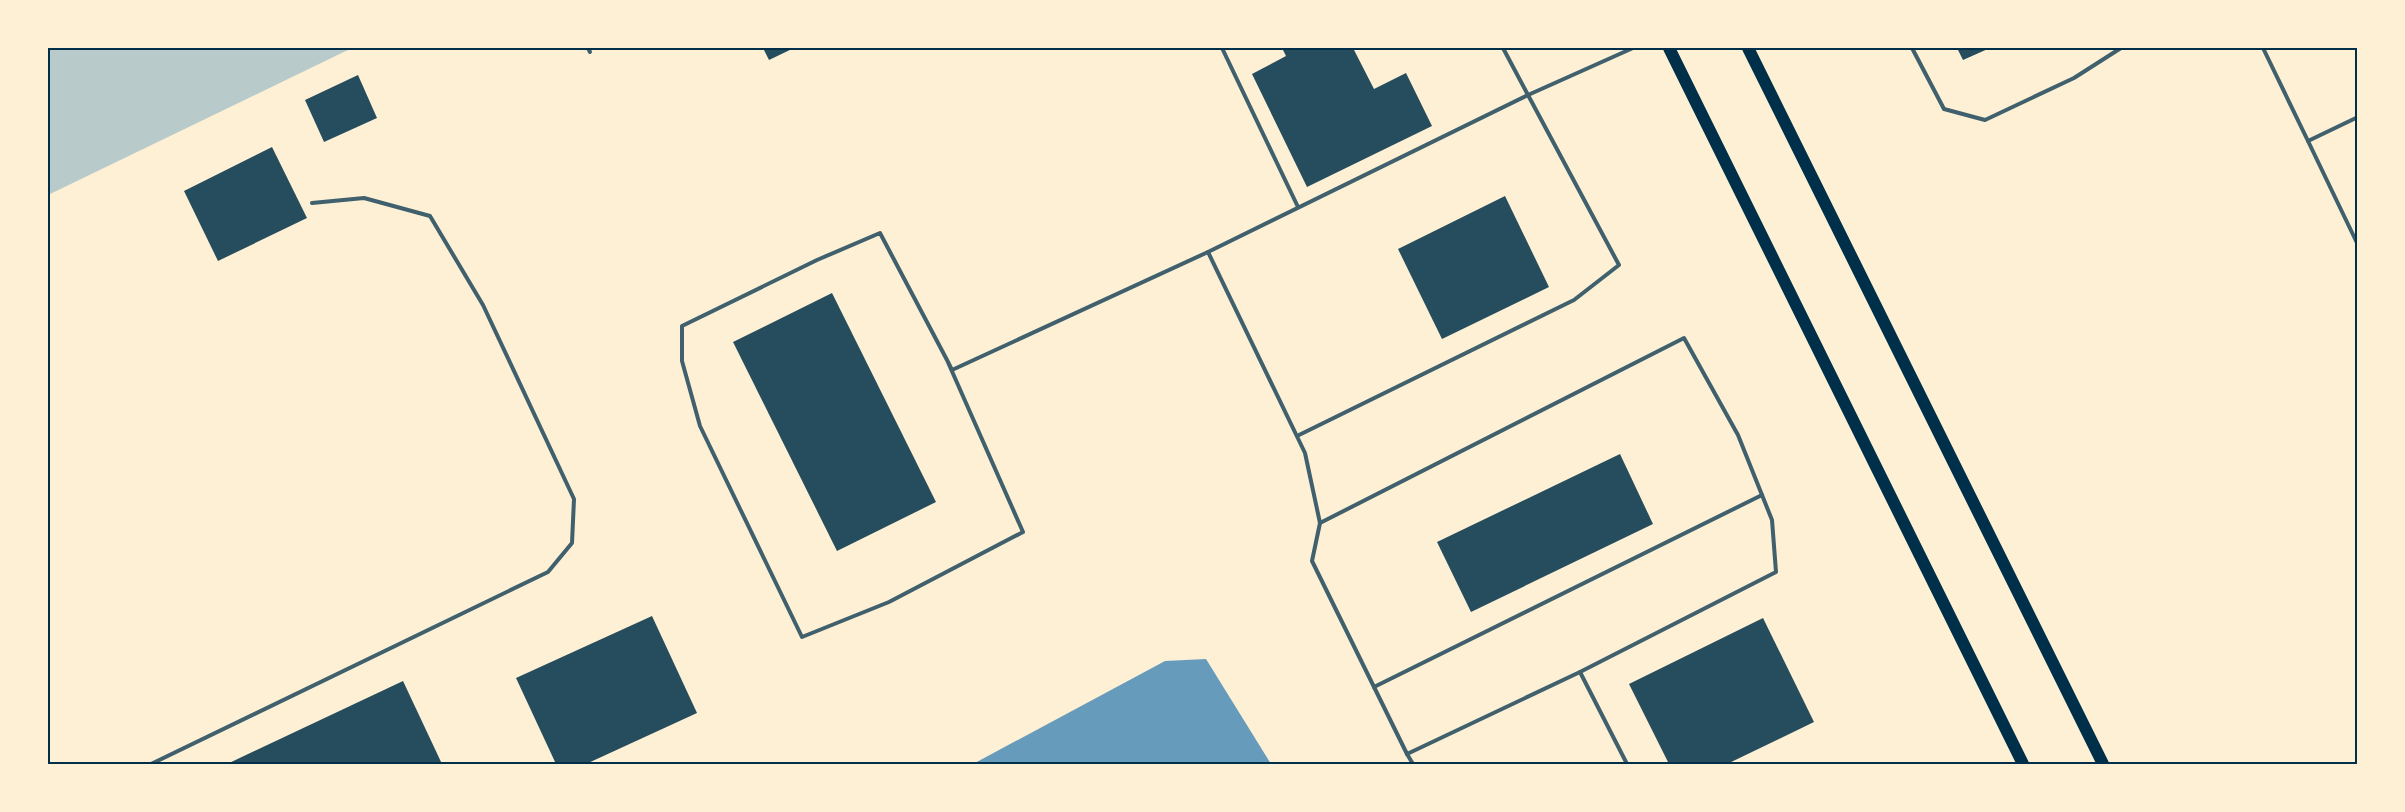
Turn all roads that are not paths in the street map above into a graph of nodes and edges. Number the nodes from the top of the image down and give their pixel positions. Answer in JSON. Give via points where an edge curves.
{"nodes":[{"id":1,"x":1222,"y":48,"type":"edge"},
{"id":2,"x":1503,"y":48,"type":"edge"},
{"id":3,"x":1632,"y":48,"type":"edge"},
{"id":4,"x":1669,"y":48,"type":"edge"},
{"id":5,"x":1748,"y":48,"type":"edge"},
{"id":6,"x":1912,"y":48,"type":"edge"},
{"id":7,"x":2121,"y":48,"type":"edge"},
{"id":8,"x":2263,"y":48,"type":"edge"},
{"id":9,"x":1528,"y":95,"type":"junction"},
{"id":10,"x":2358,"y":117,"type":"edge"},
{"id":11,"x":2308,"y":141,"type":"junction"},
{"id":12,"x":312,"y":203,"type":"dead end"},
{"id":13,"x":1298,"y":207,"type":"junction"},
{"id":14,"x":2358,"y":245,"type":"edge"},
{"id":15,"x":1208,"y":252,"type":"junction"},
{"id":16,"x":947,"y":360,"type":"junction"},
{"id":17,"x":1297,"y":436,"type":"junction"},
{"id":18,"x":1762,"y":495,"type":"junction"},
{"id":19,"x":1320,"y":523,"type":"junction"},
{"id":20,"x":1580,"y":672,"type":"junction"},
{"id":21,"x":1374,"y":687,"type":"junction"},
{"id":22,"x":1407,"y":754,"type":"junction"},
{"id":23,"x":151,"y":764,"type":"edge"},
{"id":24,"x":1412,"y":764,"type":"edge"},
{"id":25,"x":1626,"y":764,"type":"edge"},
{"id":26,"x":2023,"y":764,"type":"edge"},
{"id":27,"x":2103,"y":764,"type":"edge"}],
"edges":[{"from":1,"to":13,"type":"lane"},
{"from":2,"to":9,"type":"lane"},
{"from":3,"to":9,"type":"lane"},
{"from":4,"to":26,"type":"main road"},
{"from":5,"to":27,"type":"main road"},
{"from":6,"to":7,"type":"lane","via":[[1944,109],[1985,120],[2074,78]]},
{"from":8,"to":11,"type":"lane"},
{"from":9,"to":13,"type":"lane"},
{"from":9,"to":17,"type":"lane","via":[[1619,266],[1574,300]]},
{"from":10,"to":11,"type":"lane"},
{"from":11,"to":14,"type":"lane"},
{"from":12,"to":23,"type":"lane","via":[[364,198],[430,216],[483,305],[574,499],[572,544],[548,572]]},
{"from":13,"to":15,"type":"lane"},
{"from":15,"to":16,"type":"lane","via":[[952,370]]},
{"from":15,"to":17,"type":"lane"},
{"from":16,"to":16,"type":"lane","via":[[880,233],[682,326],[682,362],[700,426],[802,637],[889,602],[1023,532]]},
{"from":17,"to":19,"type":"lane","via":[[1305,453]]},
{"from":18,"to":19,"type":"lane","via":[[1738,435],[1684,338]]},
{"from":18,"to":20,"type":"lane","via":[[1772,520],[1776,572]]},
{"from":18,"to":21,"type":"lane"},
{"from":19,"to":21,"type":"lane","via":[[1312,561]]},
{"from":20,"to":22,"type":"lane"},
{"from":20,"to":25,"type":"lane"},
{"from":21,"to":22,"type":"lane"},
{"from":22,"to":24,"type":"lane"}]}
